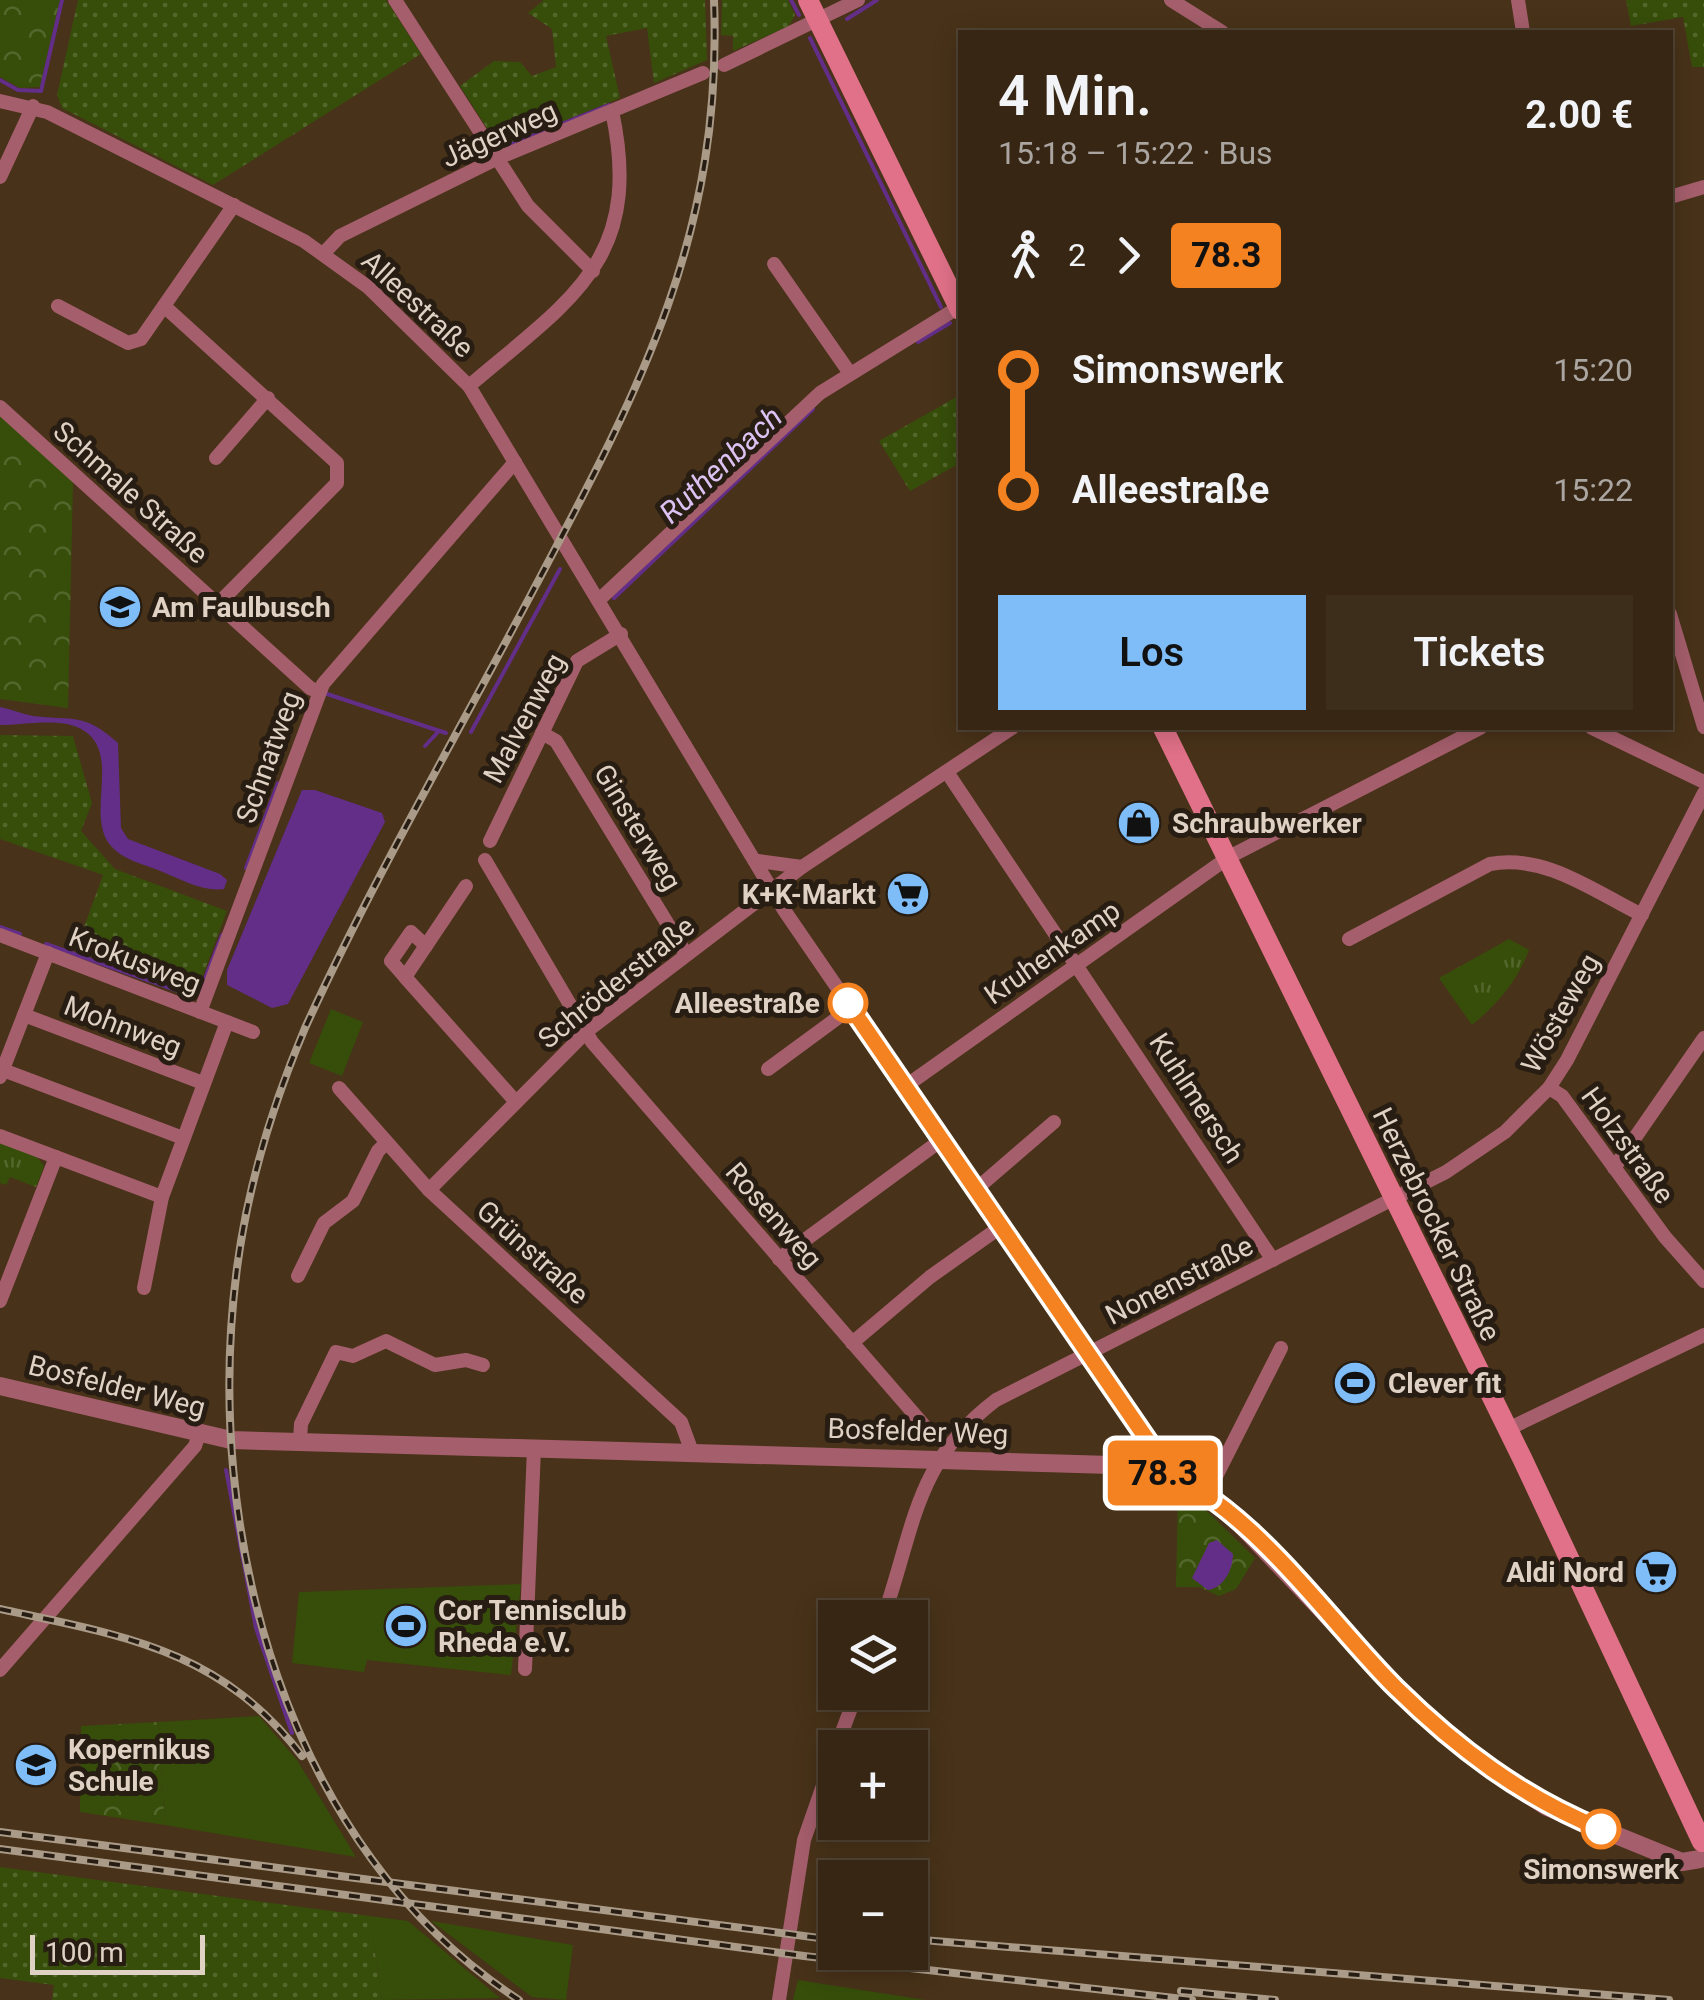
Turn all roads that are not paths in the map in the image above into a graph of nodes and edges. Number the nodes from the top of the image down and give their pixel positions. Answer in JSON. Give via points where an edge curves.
{"nodes":[{"id":1,"x":395,"y":0,"type":"edge"},
{"id":2,"x":808,"y":0,"type":"edge"},
{"id":3,"x":858,"y":0,"type":"edge"},
{"id":4,"x":1172,"y":0,"type":"edge"},
{"id":5,"x":1518,"y":0,"type":"edge"},
{"id":6,"x":818,"y":22,"type":"junction"},
{"id":7,"x":1219,"y":30,"type":"edge"},
{"id":8,"x":1523,"y":30,"type":"edge"},
{"id":9,"x":724,"y":65,"type":"dead end"},
{"id":10,"x":703,"y":73,"type":"dead end"},
{"id":11,"x":0,"y":101,"type":"edge"},
{"id":12,"x":33,"y":106,"type":"junction"},
{"id":13,"x":612,"y":111,"type":"junction"},
{"id":14,"x":498,"y":158,"type":"junction"},
{"id":15,"x":0,"y":177,"type":"edge"},
{"id":16,"x":1704,"y":187,"type":"edge"},
{"id":17,"x":1673,"y":197,"type":"edge"},
{"id":18,"x":234,"y":205,"type":"junction"},
{"id":19,"x":323,"y":254,"type":"junction"},
{"id":20,"x":774,"y":264,"type":"dead end"},
{"id":21,"x":594,"y":271,"type":"junction"},
{"id":22,"x":58,"y":306,"type":"dead end"},
{"id":23,"x":164,"y":306,"type":"junction"},
{"id":24,"x":958,"y":307,"type":"edge"},
{"id":25,"x":958,"y":310,"type":"edge"},
{"id":26,"x":849,"y":372,"type":"junction"},
{"id":27,"x":469,"y":386,"type":"junction"},
{"id":28,"x":268,"y":398,"type":"junction"},
{"id":29,"x":0,"y":407,"type":"edge"},
{"id":30,"x":216,"y":458,"type":"dead end"},
{"id":31,"x":516,"y":462,"type":"junction"},
{"id":32,"x":600,"y":599,"type":"junction"},
{"id":33,"x":218,"y":604,"type":"junction"},
{"id":34,"x":1673,"y":624,"type":"edge"},
{"id":35,"x":621,"y":634,"type":"junction"},
{"id":36,"x":320,"y":692,"type":"junction"},
{"id":37,"x":1704,"y":727,"type":"edge"},
{"id":38,"x":1009,"y":730,"type":"edge"},
{"id":39,"x":1164,"y":730,"type":"edge"},
{"id":40,"x":1476,"y":730,"type":"edge"},
{"id":41,"x":1596,"y":730,"type":"edge"},
{"id":42,"x":542,"y":733,"type":"junction"},
{"id":43,"x":947,"y":772,"type":"junction"},
{"id":44,"x":1704,"y":782,"type":"edge"},
{"id":45,"x":1704,"y":793,"type":"edge"},
{"id":46,"x":490,"y":841,"type":"dead end"},
{"id":47,"x":1229,"y":857,"type":"junction"},
{"id":48,"x":485,"y":860,"type":"dead end"},
{"id":49,"x":758,"y":861,"type":"junction"},
{"id":50,"x":802,"y":867,"type":"junction"},
{"id":51,"x":466,"y":886,"type":"dead end"},
{"id":52,"x":774,"y":891,"type":"junction"},
{"id":53,"x":1642,"y":916,"type":"junction"},
{"id":54,"x":0,"y":935,"type":"edge"},
{"id":55,"x":1349,"y":939,"type":"dead end"},
{"id":56,"x":48,"y":953,"type":"junction"},
{"id":57,"x":686,"y":954,"type":"junction"},
{"id":58,"x":1078,"y":964,"type":"junction"},
{"id":59,"x":851,"y":1008,"type":"junction"},
{"id":60,"x":200,"y":1012,"type":"junction"},
{"id":61,"x":24,"y":1015,"type":"junction"},
{"id":62,"x":227,"y":1022,"type":"junction"},
{"id":63,"x":586,"y":1031,"type":"junction"},
{"id":64,"x":253,"y":1032,"type":"dead end"},
{"id":65,"x":1704,"y":1038,"type":"edge"},
{"id":66,"x":768,"y":1069,"type":"dead end"},
{"id":67,"x":1,"y":1073,"type":"edge"},
{"id":68,"x":203,"y":1084,"type":"junction"},
{"id":69,"x":338,"y":1088,"type":"dead end"},
{"id":70,"x":903,"y":1088,"type":"junction"},
{"id":71,"x":1549,"y":1088,"type":"junction"},
{"id":72,"x":516,"y":1102,"type":"junction"},
{"id":73,"x":1054,"y":1122,"type":"dead end"},
{"id":74,"x":0,"y":1136,"type":"edge"},
{"id":75,"x":183,"y":1138,"type":"junction"},
{"id":76,"x":940,"y":1142,"type":"junction"},
{"id":77,"x":385,"y":1144,"type":"junction"},
{"id":78,"x":56,"y":1157,"type":"junction"},
{"id":79,"x":1614,"y":1168,"type":"junction"},
{"id":80,"x":429,"y":1190,"type":"junction"},
{"id":81,"x":974,"y":1191,"type":"junction"},
{"id":82,"x":162,"y":1197,"type":"junction"},
{"id":83,"x":1394,"y":1198,"type":"junction"},
{"id":84,"x":999,"y":1228,"type":"junction"},
{"id":85,"x":779,"y":1258,"type":"junction"},
{"id":86,"x":1273,"y":1260,"type":"junction"},
{"id":87,"x":298,"y":1276,"type":"dead end"},
{"id":88,"x":1704,"y":1281,"type":"edge"},
{"id":89,"x":144,"y":1288,"type":"dead end"},
{"id":90,"x":0,"y":1301,"type":"edge"},
{"id":91,"x":1704,"y":1335,"type":"edge"},
{"id":92,"x":852,"y":1343,"type":"junction"},
{"id":93,"x":1281,"y":1348,"type":"dead end"},
{"id":94,"x":1088,"y":1355,"type":"junction"},
{"id":95,"x":484,"y":1365,"type":"dead end"},
{"id":96,"x":0,"y":1386,"type":"edge"},
{"id":97,"x":1508,"y":1429,"type":"junction"},
{"id":98,"x":928,"y":1430,"type":"dead end"},
{"id":99,"x":199,"y":1434,"type":"junction"},
{"id":100,"x":300,"y":1440,"type":"junction"},
{"id":101,"x":534,"y":1448,"type":"junction"},
{"id":102,"x":692,"y":1452,"type":"junction"},
{"id":103,"x":938,"y":1459,"type":"junction"},
{"id":104,"x":1156,"y":1471,"type":"junction"},
{"id":105,"x":1207,"y":1494,"type":"junction"},
{"id":106,"x":889,"y":1600,"type":"edge"},
{"id":107,"x":525,"y":1669,"type":"dead end"},
{"id":108,"x":0,"y":1670,"type":"edge"},
{"id":109,"x":818,"y":1801,"type":"edge"},
{"id":110,"x":1703,"y":1846,"type":"edge"},
{"id":111,"x":779,"y":2000,"type":"edge"}],
"edges":[{"from":1,"to":14,"type":"street"},
{"from":2,"to":6,"type":"main road"},
{"from":3,"to":6,"type":"street"},
{"from":4,"to":7,"type":"street"},
{"from":5,"to":8,"type":"street"},
{"from":6,"to":9,"type":"street"},
{"from":6,"to":24,"type":"main road"},
{"from":10,"to":13,"type":"street","name":"Jägerweg"},
{"from":11,"to":12,"type":"street","name":"Alleestraße"},
{"from":12,"to":15,"type":"street"},
{"from":12,"to":18,"type":"street","name":"Alleestraße"},
{"from":13,"to":14,"type":"street","name":"Jägerweg"},
{"from":13,"to":21,"type":"street","via":[[622,187]]},
{"from":14,"to":19,"type":"street","name":"Jägerweg","via":[[340,236]]},
{"from":14,"to":21,"type":"street","via":[[528,206]]},
{"from":16,"to":17,"type":"street"},
{"from":18,"to":19,"type":"street","name":"Alleestraße"},
{"from":18,"to":23,"type":"street"},
{"from":19,"to":27,"type":"street","name":"Alleestraße","via":[[396,312]]},
{"from":20,"to":26,"type":"street"},
{"from":21,"to":27,"type":"street"},
{"from":22,"to":23,"type":"street","via":[[128,343],[141,339]]},
{"from":23,"to":28,"type":"street"},
{"from":25,"to":26,"type":"street"},
{"from":26,"to":32,"type":"street"},
{"from":27,"to":31,"type":"street","name":"Alleestraße"},
{"from":28,"to":30,"type":"street"},
{"from":28,"to":33,"type":"street","via":[[340,473]]},
{"from":29,"to":33,"type":"street","name":"Schmale Straße"},
{"from":31,"to":32,"type":"street","name":"Alleestraße"},
{"from":31,"to":36,"type":"street","name":"Schnatweg"},
{"from":32,"to":35,"type":"street","name":"Alleestraße"},
{"from":33,"to":36,"type":"street","name":"Schmale Straße"},
{"from":34,"to":37,"type":"street"},
{"from":35,"to":42,"type":"street","name":"Malvenweg","via":[[577,660]]},
{"from":35,"to":49,"type":"street","name":"Alleestraße"},
{"from":36,"to":60,"type":"street","name":"Schnatweg"},
{"from":38,"to":43,"type":"street","name":"Schröderstraße"},
{"from":39,"to":47,"type":"main road","name":"Herzebrocker Straße"},
{"from":40,"to":47,"type":"street","name":"Kruhenkamp"},
{"from":41,"to":44,"type":"street"},
{"from":42,"to":46,"type":"street","name":"Malvenweg"},
{"from":42,"to":57,"type":"street","name":"Ginsterweg","via":[[556,740]]},
{"from":43,"to":50,"type":"street","name":"Schröderstraße"},
{"from":43,"to":58,"type":"street","name":"Kuhlmersch"},
{"from":45,"to":53,"type":"street","name":"Wösteweg"},
{"from":47,"to":58,"type":"street","name":"Kruhenkamp"},
{"from":47,"to":83,"type":"main road","name":"Herzebrocker Straße"},
{"from":48,"to":63,"type":"street","name":"Rosenweg"},
{"from":49,"to":50,"type":"street"},
{"from":49,"to":52,"type":"street","name":"Alleestraße"},
{"from":50,"to":52,"type":"street","name":"Schröderstraße"},
{"from":51,"to":72,"type":"street","via":[[405,977]]},
{"from":52,"to":57,"type":"street","name":"Schröderstraße"},
{"from":52,"to":59,"type":"street","name":"Alleestraße"},
{"from":53,"to":55,"type":"street","via":[[1548,868],[1511,860],[1490,864]]},
{"from":53,"to":71,"type":"street","name":"Wösteweg"},
{"from":54,"to":56,"type":"street","name":"Krokusweg"},
{"from":56,"to":60,"type":"street","name":"Krokusweg"},
{"from":56,"to":61,"type":"street"},
{"from":57,"to":63,"type":"street","name":"Schröderstraße"},
{"from":58,"to":70,"type":"street","name":"Kruhenkamp"},
{"from":58,"to":86,"type":"street","name":"Kuhlmersch"},
{"from":59,"to":66,"type":"street"},
{"from":59,"to":70,"type":"street","name":"Alleestraße"},
{"from":60,"to":62,"type":"street","name":"Krokusweg"},
{"from":61,"to":67,"type":"street"},
{"from":61,"to":68,"type":"street","name":"Mohnweg"},
{"from":62,"to":64,"type":"street","name":"Krokusweg"},
{"from":62,"to":68,"type":"street"},
{"from":63,"to":72,"type":"street","name":"Schröderstraße"},
{"from":63,"to":85,"type":"street","name":"Rosenweg"},
{"from":65,"to":79,"type":"street"},
{"from":67,"to":75,"type":"street"},
{"from":68,"to":75,"type":"street"},
{"from":69,"to":77,"type":"street","name":"Grünstraße"},
{"from":70,"to":76,"type":"street","name":"Alleestraße"},
{"from":71,"to":79,"type":"street","name":"Holzstraße","via":[[1562,1096]]},
{"from":71,"to":83,"type":"street","name":"Wösteweg","via":[[1493,1141]]},
{"from":72,"to":80,"type":"street","name":"Schröderstraße"},
{"from":73,"to":81,"type":"street"},
{"from":74,"to":78,"type":"street"},
{"from":75,"to":82,"type":"street"},
{"from":76,"to":81,"type":"street","name":"Alleestraße"},
{"from":76,"to":85,"type":"street"},
{"from":77,"to":80,"type":"street","name":"Grünstraße"},
{"from":77,"to":87,"type":"street","via":[[353,1201],[324,1223]]},
{"from":78,"to":82,"type":"street"},
{"from":78,"to":90,"type":"street"},
{"from":79,"to":88,"type":"street","name":"Holzstraße"},
{"from":80,"to":102,"type":"street","name":"Grünstraße","via":[[681,1422]]},
{"from":81,"to":84,"type":"street","name":"Alleestraße"},
{"from":82,"to":89,"type":"street"},
{"from":83,"to":86,"type":"street","name":"Nonenstraße"},
{"from":83,"to":97,"type":"main road","name":"Herzebrocker Straße"},
{"from":84,"to":92,"type":"street"},
{"from":84,"to":94,"type":"street","name":"Alleestraße"},
{"from":85,"to":92,"type":"street","name":"Rosenweg"},
{"from":86,"to":94,"type":"street","name":"Nonenstraße"},
{"from":91,"to":97,"type":"street"},
{"from":92,"to":98,"type":"street","name":"Rosenweg"},
{"from":93,"to":105,"type":"street"},
{"from":94,"to":103,"type":"street","name":"Nonenstraße","via":[[996,1400]]},
{"from":94,"to":104,"type":"street","name":"Alleestraße","via":[[1157,1454]]},
{"from":95,"to":100,"type":"street","via":[[435,1365],[386,1341],[353,1356],[336,1352],[301,1424]]},
{"from":96,"to":99,"type":"street","name":"Bosfelder Weg"},
{"from":97,"to":110,"type":"main road","name":"Herzebrocker Straße"},
{"from":99,"to":100,"type":"street","name":"Bosfelder Weg"},
{"from":99,"to":108,"type":"street"},
{"from":100,"to":101,"type":"street","name":"Bosfelder Weg"},
{"from":101,"to":102,"type":"street","name":"Bosfelder Weg"},
{"from":101,"to":107,"type":"street"},
{"from":102,"to":103,"type":"street","name":"Bosfelder Weg"},
{"from":103,"to":104,"type":"street","name":"Bosfelder Weg"},
{"from":103,"to":106,"type":"street","name":"Nonenstraße"},
{"from":104,"to":105,"type":"street","name":"Bosfelder Weg"},
{"from":105,"to":110,"type":"street","name":"Bosfelder Weg","via":[[1395,1687],[1486,1767],[1558,1812],[1682,1862]]},
{"from":109,"to":111,"type":"street","via":[[804,1840]]}]}
